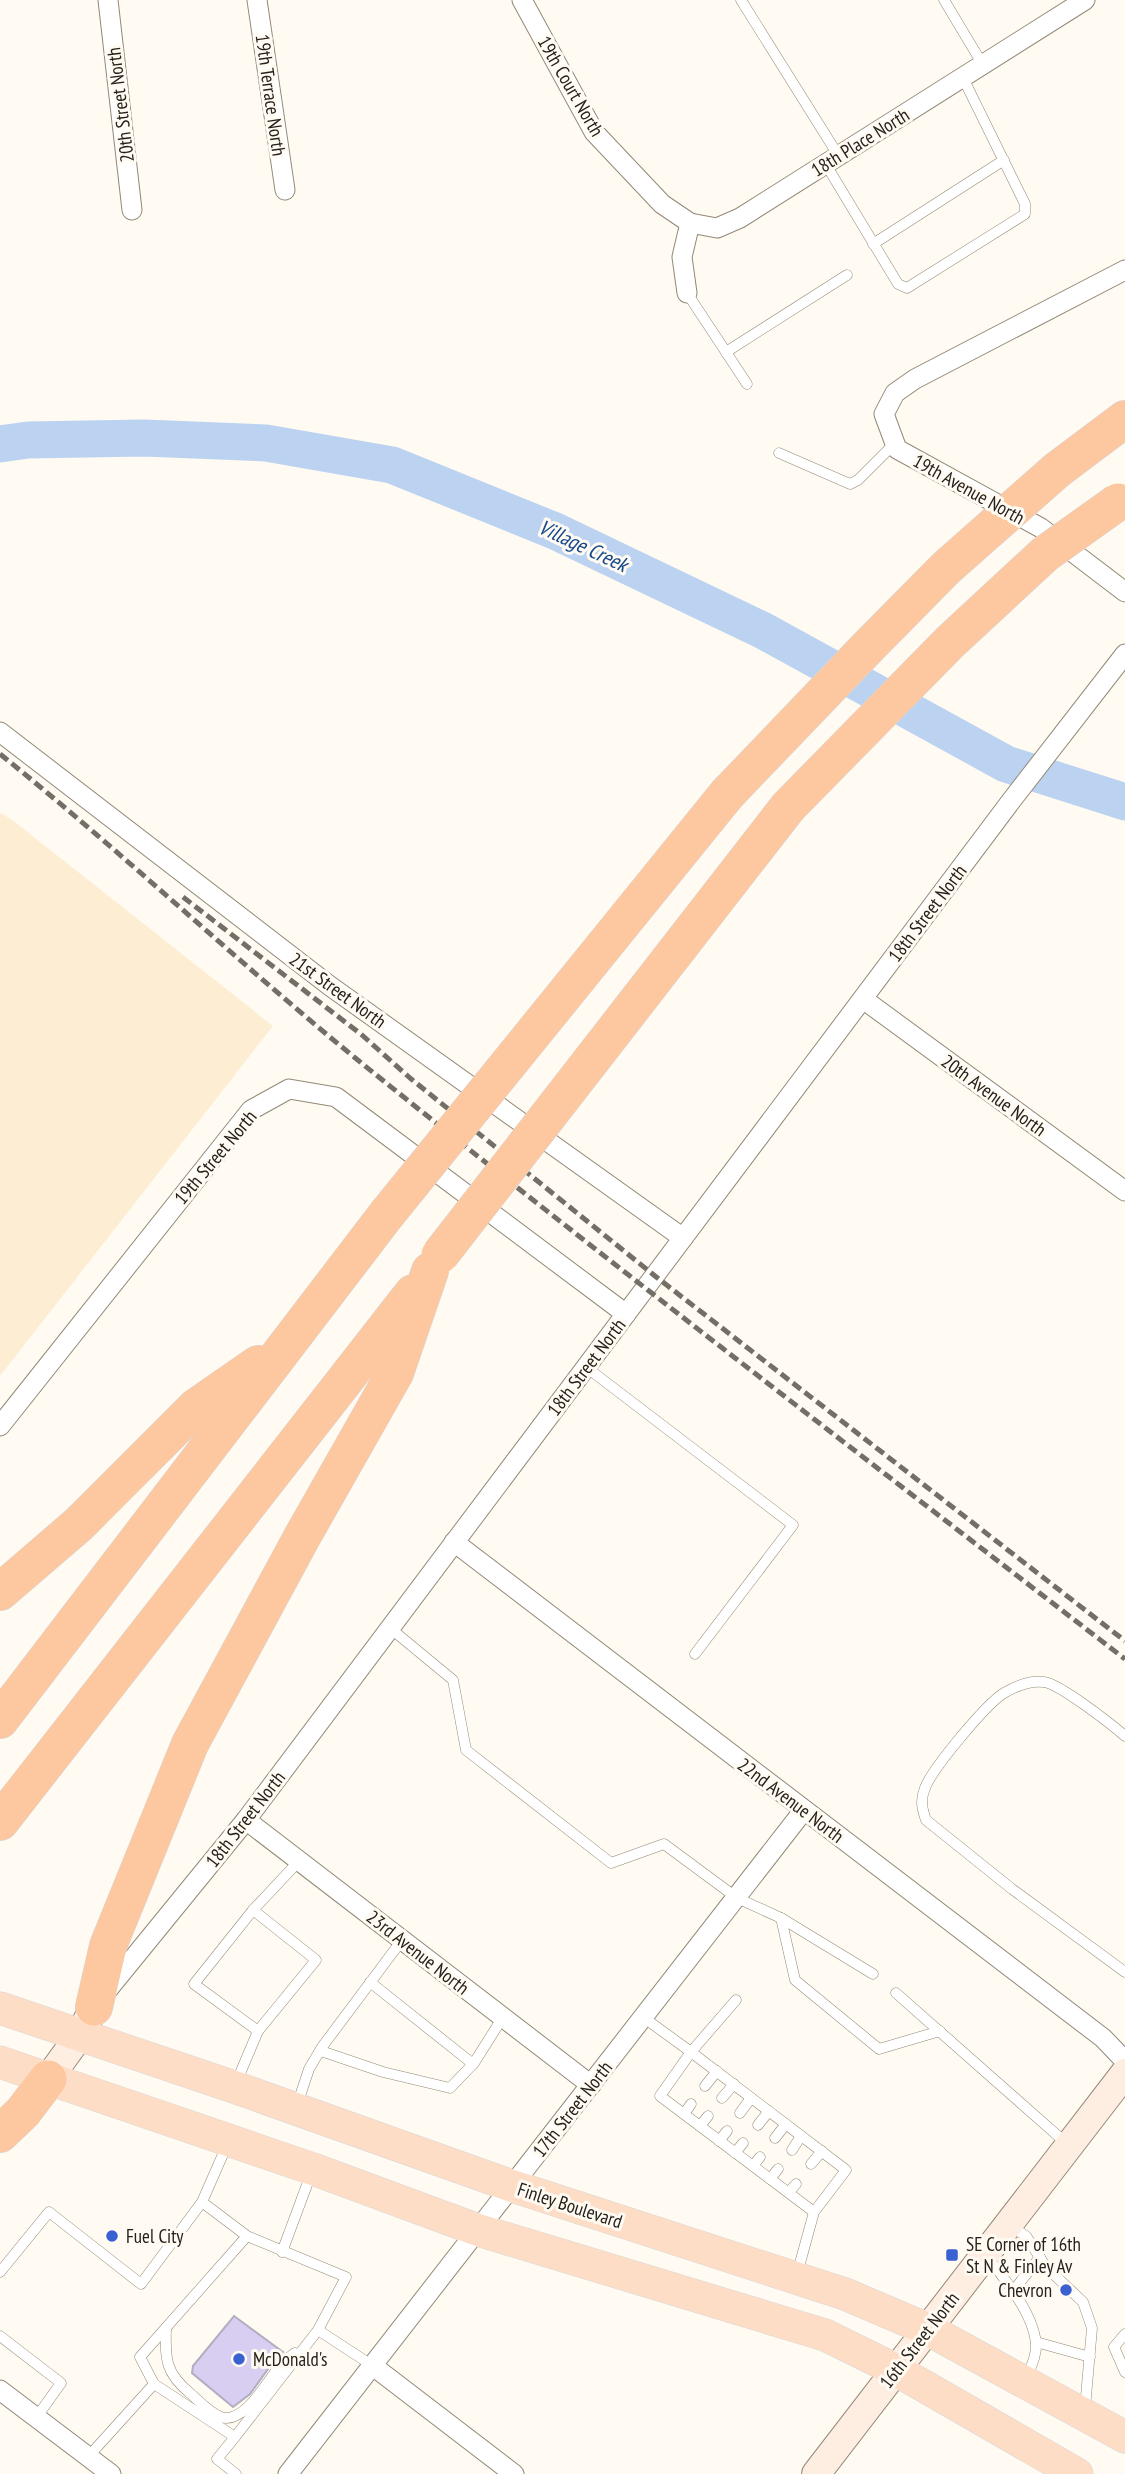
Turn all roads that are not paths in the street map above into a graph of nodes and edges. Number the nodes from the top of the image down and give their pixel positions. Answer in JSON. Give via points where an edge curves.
{"nodes":[{"id":1,"x":108,"y":0,"type":"edge"},
{"id":2,"x":257,"y":0,"type":"edge"},
{"id":3,"x":522,"y":0,"type":"edge"},
{"id":4,"x":741,"y":0,"type":"edge"},
{"id":5,"x":944,"y":0,"type":"edge"},
{"id":6,"x":1085,"y":0,"type":"edge"},
{"id":7,"x":984,"y":65,"type":"junction"},
{"id":8,"x":963,"y":78,"type":"junction"},
{"id":9,"x":831,"y":159,"type":"junction"},
{"id":10,"x":1004,"y":160,"type":"junction"},
{"id":11,"x":285,"y":190,"type":"dead end"},
{"id":12,"x":132,"y":210,"type":"dead end"},
{"id":13,"x":690,"y":223,"type":"junction"},
{"id":14,"x":873,"y":244,"type":"junction"},
{"id":15,"x":1122,"y":272,"type":"edge"},
{"id":16,"x":847,"y":275,"type":"dead end"},
{"id":17,"x":687,"y":293,"type":"joint"},
{"id":18,"x":726,"y":352,"type":"junction"},
{"id":19,"x":747,"y":384,"type":"dead end"},
{"id":20,"x":1125,"y":419,"type":"edge"},
{"id":21,"x":895,"y":443,"type":"junction"},
{"id":22,"x":779,"y":453,"type":"dead end"},
{"id":23,"x":1122,"y":499,"type":"edge"},
{"id":24,"x":1125,"y":592,"type":"edge"},
{"id":25,"x":1125,"y":654,"type":"edge"},
{"id":26,"x":0,"y":733,"type":"edge"},
{"id":27,"x":863,"y":999,"type":"junction"},
{"id":28,"x":1125,"y":1191,"type":"edge"},
{"id":29,"x":683,"y":1238,"type":"junction"},
{"id":30,"x":435,"y":1263,"type":"junction"},
{"id":31,"x":626,"y":1314,"type":"junction"},
{"id":32,"x":288,"y":1343,"type":"junction"},
{"id":33,"x":586,"y":1367,"type":"junction"},
{"id":34,"x":0,"y":1426,"type":"edge"},
{"id":35,"x":454,"y":1542,"type":"junction"},
{"id":36,"x":0,"y":1592,"type":"edge"},
{"id":37,"x":390,"y":1628,"type":"junction"},
{"id":38,"x":695,"y":1654,"type":"dead end"},
{"id":39,"x":0,"y":1720,"type":"edge"},
{"id":40,"x":1125,"y":1736,"type":"edge"},
{"id":41,"x":804,"y":1810,"type":"junction"},
{"id":42,"x":246,"y":1820,"type":"junction"},
{"id":43,"x":0,"y":1822,"type":"edge"},
{"id":44,"x":299,"y":1861,"type":"junction"},
{"id":45,"x":737,"y":1898,"type":"junction"},
{"id":46,"x":253,"y":1910,"type":"junction"},
{"id":47,"x":781,"y":1918,"type":"junction"},
{"id":48,"x":402,"y":1940,"type":"junction"},
{"id":49,"x":1125,"y":1972,"type":"edge"},
{"id":50,"x":873,"y":1974,"type":"dead end"},
{"id":51,"x":370,"y":1982,"type":"junction"},
{"id":52,"x":896,"y":1993,"type":"dead end"},
{"id":53,"x":736,"y":2000,"type":"dead end"},
{"id":54,"x":0,"y":2008,"type":"edge"},
{"id":55,"x":503,"y":2017,"type":"junction"},
{"id":56,"x":643,"y":2017,"type":"junction"},
{"id":57,"x":87,"y":2021,"type":"junction"},
{"id":58,"x":258,"y":2031,"type":"junction"},
{"id":59,"x":940,"y":2031,"type":"junction"},
{"id":60,"x":321,"y":2050,"type":"junction"},
{"id":61,"x":691,"y":2052,"type":"junction"},
{"id":62,"x":1125,"y":2061,"type":"edge"},
{"id":63,"x":0,"y":2062,"type":"edge"},
{"id":64,"x":473,"y":2064,"type":"junction"},
{"id":65,"x":717,"y":2071,"type":"junction"},
{"id":66,"x":1125,"y":2073,"type":"edge"},
{"id":67,"x":48,"y":2079,"type":"junction"},
{"id":68,"x":734,"y":2084,"type":"junction"},
{"id":69,"x":591,"y":2085,"type":"junction"},
{"id":70,"x":705,"y":2086,"type":"dead end"},
{"id":71,"x":234,"y":2087,"type":"junction"},
{"id":72,"x":722,"y":2098,"type":"dead end"},
{"id":73,"x":751,"y":2098,"type":"junction"},
{"id":74,"x":691,"y":2104,"type":"dead end"},
{"id":75,"x":296,"y":2109,"type":"junction"},
{"id":76,"x":769,"y":2111,"type":"junction"},
{"id":77,"x":740,"y":2113,"type":"dead end"},
{"id":78,"x":684,"y":2114,"type":"junction"},
{"id":79,"x":708,"y":2116,"type":"dead end"},
{"id":80,"x":786,"y":2124,"type":"junction"},
{"id":81,"x":758,"y":2125,"type":"dead end"},
{"id":82,"x":700,"y":2126,"type":"junction"},
{"id":83,"x":727,"y":2131,"type":"dead end"},
{"id":84,"x":0,"y":2134,"type":"edge"},
{"id":85,"x":802,"y":2136,"type":"junction"},
{"id":86,"x":775,"y":2138,"type":"dead end"},
{"id":87,"x":229,"y":2140,"type":"junction"},
{"id":88,"x":719,"y":2141,"type":"junction"},
{"id":89,"x":743,"y":2143,"type":"dead end"},
{"id":90,"x":1069,"y":2146,"type":"junction"},
{"id":91,"x":792,"y":2150,"type":"dead end"},
{"id":92,"x":822,"y":2151,"type":"junction"},
{"id":93,"x":735,"y":2153,"type":"junction"},
{"id":94,"x":811,"y":2164,"type":"dead end"},
{"id":95,"x":313,"y":2169,"type":"junction"},
{"id":96,"x":778,"y":2169,"type":"dead end"},
{"id":97,"x":770,"y":2179,"type":"junction"},
{"id":98,"x":512,"y":2186,"type":"junction"},
{"id":99,"x":202,"y":2202,"type":"junction"},
{"id":100,"x":814,"y":2212,"type":"junction"},
{"id":101,"x":1008,"y":2225,"type":"junction"},
{"id":102,"x":478,"y":2230,"type":"junction"},
{"id":103,"x":247,"y":2236,"type":"junction"},
{"id":104,"x":282,"y":2252,"type":"junction"},
{"id":105,"x":986,"y":2254,"type":"junction"},
{"id":106,"x":1040,"y":2257,"type":"junction"},
{"id":107,"x":0,"y":2272,"type":"edge"},
{"id":108,"x":796,"y":2278,"type":"junction"},
{"id":109,"x":1013,"y":2291,"type":"junction"},
{"id":110,"x":166,"y":2327,"type":"junction"},
{"id":111,"x":927,"y":2329,"type":"junction"},
{"id":112,"x":318,"y":2330,"type":"junction"},
{"id":113,"x":1125,"y":2334,"type":"edge"},
{"id":114,"x":0,"y":2336,"type":"edge"},
{"id":115,"x":1035,"y":2342,"type":"junction"},
{"id":116,"x":305,"y":2347,"type":"junction"},
{"id":117,"x":1090,"y":2357,"type":"junction"},
{"id":118,"x":373,"y":2365,"type":"junction"},
{"id":119,"x":896,"y":2370,"type":"junction"},
{"id":120,"x":1125,"y":2372,"type":"edge"},
{"id":121,"x":1025,"y":2383,"type":"junction"},
{"id":122,"x":154,"y":2384,"type":"junction"},
{"id":123,"x":0,"y":2390,"type":"edge"},
{"id":124,"x":1085,"y":2416,"type":"junction"},
{"id":125,"x":36,"y":2418,"type":"junction"},
{"id":126,"x":235,"y":2437,"type":"junction"},
{"id":127,"x":1125,"y":2437,"type":"edge"},
{"id":128,"x":88,"y":2457,"type":"junction"},
{"id":129,"x":111,"y":2474,"type":"edge"},
{"id":130,"x":236,"y":2474,"type":"edge"},
{"id":131,"x":288,"y":2474,"type":"edge"},
{"id":132,"x":514,"y":2474,"type":"edge"},
{"id":133,"x":816,"y":2474,"type":"edge"},
{"id":134,"x":1077,"y":2474,"type":"edge"}],
"edges":[{"from":1,"to":12,"type":"street","name":"20th Street North"},
{"from":2,"to":11,"type":"street","name":"19th Terrace North"},
{"from":3,"to":13,"type":"street","name":"19th Court North","via":[[594,132],[662,204]]},
{"from":4,"to":9,"type":"lane"},
{"from":5,"to":7,"type":"lane"},
{"from":6,"to":7,"type":"street","name":"18th Place North"},
{"from":7,"to":8,"type":"street","name":"18th Place North"},
{"from":8,"to":9,"type":"street","name":"18th Place North"},
{"from":8,"to":10,"type":"lane"},
{"from":9,"to":13,"type":"street","name":"18th Place North","via":[[729,224],[717,228]]},
{"from":9,"to":14,"type":"lane"},
{"from":10,"to":14,"type":"lane"},
{"from":10,"to":14,"type":"lane","via":[[1026,204],[1025,214],[906,288],[898,284]]},
{"from":13,"to":17,"type":"street","via":[[682,257]]},
{"from":15,"to":21,"type":"street","name":"19th Avenue North","via":[[895,393],[884,414]]},
{"from":16,"to":18,"type":"lane"},
{"from":17,"to":18,"type":"lane"},
{"from":18,"to":19,"type":"lane"},
{"from":20,"to":32,"type":"highway","bridge":true,"via":[[1057,470],[936,578],[727,794]]},
{"from":21,"to":22,"type":"lane","via":[[850,484]]},
{"from":21,"to":24,"type":"street","name":"19th Avenue North","via":[[897,449],[1041,528]]},
{"from":23,"to":30,"type":"highway","bridge":true,"via":[[1045,554],[950,642],[788,807]]},
{"from":25,"to":27,"type":"street","name":"18th Street North"},
{"from":26,"to":29,"type":"street","name":"21st Street North","via":[[330,986]]},
{"from":27,"to":28,"type":"street","name":"20th Avenue North"},
{"from":27,"to":29,"type":"street","name":"18th Street North"},
{"from":29,"to":31,"type":"street","name":"18th Street North"},
{"from":30,"to":43,"type":"highway"},
{"from":30,"to":57,"type":"highway","via":[[395,1373],[190,1744],[108,1946]]},
{"from":31,"to":33,"type":"street","name":"18th Street North"},
{"from":31,"to":34,"type":"street","name":"19th Street North","via":[[336,1097],[289,1089],[251,1110]]},
{"from":32,"to":36,"type":"highway","via":[[196,1408],[79,1524]]},
{"from":32,"to":39,"type":"highway"},
{"from":33,"to":35,"type":"street","name":"18th Street North"},
{"from":33,"to":38,"type":"lane","via":[[793,1525]]},
{"from":35,"to":37,"type":"street","name":"18th Street North"},
{"from":35,"to":41,"type":"street","name":"22nd Avenue North"},
{"from":37,"to":42,"type":"street","name":"18th Street North"},
{"from":37,"to":45,"type":"lane","via":[[453,1680],[466,1750],[611,1863],[664,1844]]},
{"from":40,"to":49,"type":"lane","via":[[1048,1682],[1030,1681],[989,1706],[931,1775],[922,1807],[926,1820]]},
{"from":41,"to":45,"type":"street","name":"17th Street North"},
{"from":41,"to":62,"type":"street","name":"22nd Avenue North","via":[[1103,2038]]},
{"from":42,"to":44,"type":"street","name":"23rd Avenue North"},
{"from":42,"to":57,"type":"street","name":"18th Street North"},
{"from":44,"to":46,"type":"lane"},
{"from":44,"to":48,"type":"street","name":"23rd Avenue North"},
{"from":45,"to":47,"type":"lane"},
{"from":45,"to":56,"type":"street","name":"17th Street North"},
{"from":46,"to":58,"type":"lane","via":[[316,1960]]},
{"from":46,"to":58,"type":"lane","via":[[194,1984]]},
{"from":47,"to":50,"type":"lane"},
{"from":47,"to":59,"type":"lane","via":[[795,1980],[879,2049]]},
{"from":48,"to":51,"type":"lane"},
{"from":48,"to":55,"type":"street","name":"23rd Avenue North"},
{"from":51,"to":60,"type":"lane"},
{"from":51,"to":64,"type":"lane"},
{"from":52,"to":59,"type":"lane"},
{"from":53,"to":61,"type":"lane"},
{"from":54,"to":57,"type":"main road","name":"Finley Boulevard"},
{"from":55,"to":64,"type":"lane"},
{"from":55,"to":69,"type":"street","name":"23rd Avenue North"},
{"from":56,"to":61,"type":"lane"},
{"from":56,"to":69,"type":"street","name":"17th Street North"},
{"from":57,"to":67,"type":"street","name":"18th Street North"},
{"from":57,"to":71,"type":"main road","name":"Finley Boulevard"},
{"from":58,"to":71,"type":"lane"},
{"from":59,"to":90,"type":"lane"},
{"from":60,"to":64,"type":"lane","via":[[383,2072],[450,2088]]},
{"from":60,"to":75,"type":"lane","via":[[309,2069]]},
{"from":61,"to":65,"type":"lane"},
{"from":61,"to":78,"type":"lane","via":[[660,2096]]},
{"from":63,"to":67,"type":"main road"},
{"from":65,"to":68,"type":"lane"},
{"from":65,"to":70,"type":"lane"},
{"from":66,"to":90,"type":"street","name":"16th Street North"},
{"from":67,"to":84,"type":"highway"},
{"from":67,"to":87,"type":"main road"},
{"from":68,"to":72,"type":"lane"},
{"from":68,"to":73,"type":"lane"},
{"from":69,"to":98,"type":"street","name":"17th Street North"},
{"from":71,"to":75,"type":"main road","name":"Finley Boulevard"},
{"from":73,"to":76,"type":"lane"},
{"from":73,"to":77,"type":"lane"},
{"from":74,"to":78,"type":"lane"},
{"from":75,"to":98,"type":"main road","name":"Finley Boulevard"},
{"from":76,"to":80,"type":"lane"},
{"from":76,"to":81,"type":"lane"},
{"from":78,"to":82,"type":"lane"},
{"from":79,"to":82,"type":"lane"},
{"from":80,"to":85,"type":"lane"},
{"from":80,"to":86,"type":"lane"},
{"from":82,"to":88,"type":"lane"},
{"from":83,"to":88,"type":"lane"},
{"from":85,"to":91,"type":"lane"},
{"from":85,"to":92,"type":"lane"},
{"from":87,"to":95,"type":"main road"},
{"from":87,"to":99,"type":"lane"},
{"from":88,"to":93,"type":"lane"},
{"from":89,"to":93,"type":"lane"},
{"from":90,"to":101,"type":"street","name":"16th Street North"},
{"from":92,"to":94,"type":"lane"},
{"from":92,"to":100,"type":"lane","via":[[846,2170]]},
{"from":93,"to":97,"type":"lane","via":[[757,2162]]},
{"from":95,"to":102,"type":"main road"},
{"from":95,"to":104,"type":"lane"},
{"from":96,"to":97,"type":"lane"},
{"from":97,"to":100,"type":"lane","via":[[792,2188]]},
{"from":98,"to":102,"type":"street","name":"17th Street North"},
{"from":98,"to":108,"type":"main road","name":"Finley Boulevard"},
{"from":99,"to":103,"type":"lane"},
{"from":99,"to":107,"type":"lane","via":[[141,2284],[49,2212]]},
{"from":100,"to":108,"type":"lane"},
{"from":101,"to":105,"type":"street","name":"16th Street North"},
{"from":101,"to":106,"type":"lane","via":[[1026,2236]]},
{"from":102,"to":118,"type":"street","name":"17th Street North"},
{"from":102,"to":119,"type":"main road","via":[[825,2335]]},
{"from":103,"to":104,"type":"lane"},
{"from":103,"to":110,"type":"lane"},
{"from":104,"to":112,"type":"lane","via":[[346,2277]]},
{"from":105,"to":109,"type":"lane"},
{"from":105,"to":111,"type":"street","name":"16th Street North"},
{"from":106,"to":109,"type":"lane"},
{"from":106,"to":117,"type":"lane","via":[[1083,2302],[1092,2328]]},
{"from":108,"to":111,"type":"main road","name":"Finley Boulevard"},
{"from":109,"to":115,"type":"lane"},
{"from":110,"to":116,"type":"lane","via":[[165,2353],[171,2375],[223,2418],[235,2417],[246,2408],[284,2361]]},
{"from":110,"to":122,"type":"lane","via":[[140,2357]]},
{"from":111,"to":119,"type":"street","name":"16th Street North"},
{"from":111,"to":121,"type":"main road","name":"Finley Boulevard"},
{"from":112,"to":116,"type":"lane"},
{"from":112,"to":118,"type":"lane"},
{"from":113,"to":120,"type":"lane","via":[[1114,2347]]},
{"from":114,"to":125,"type":"lane","via":[[61,2383]]},
{"from":115,"to":117,"type":"lane"},
{"from":115,"to":121,"type":"lane"},
{"from":116,"to":126,"type":"lane"},
{"from":117,"to":124,"type":"lane"},
{"from":118,"to":131,"type":"street","name":"17th Street North"},
{"from":118,"to":132,"type":"street"},
{"from":119,"to":133,"type":"street","name":"16th Street North"},
{"from":119,"to":134,"type":"main road"},
{"from":121,"to":124,"type":"main road","name":"Finley Boulevard"},
{"from":122,"to":126,"type":"lane"},
{"from":122,"to":128,"type":"lane"},
{"from":123,"to":125,"type":"street"},
{"from":124,"to":127,"type":"main road","name":"Finley Boulevard"},
{"from":125,"to":128,"type":"street"},
{"from":126,"to":130,"type":"lane","via":[[217,2459]]},
{"from":128,"to":129,"type":"street"}]}
